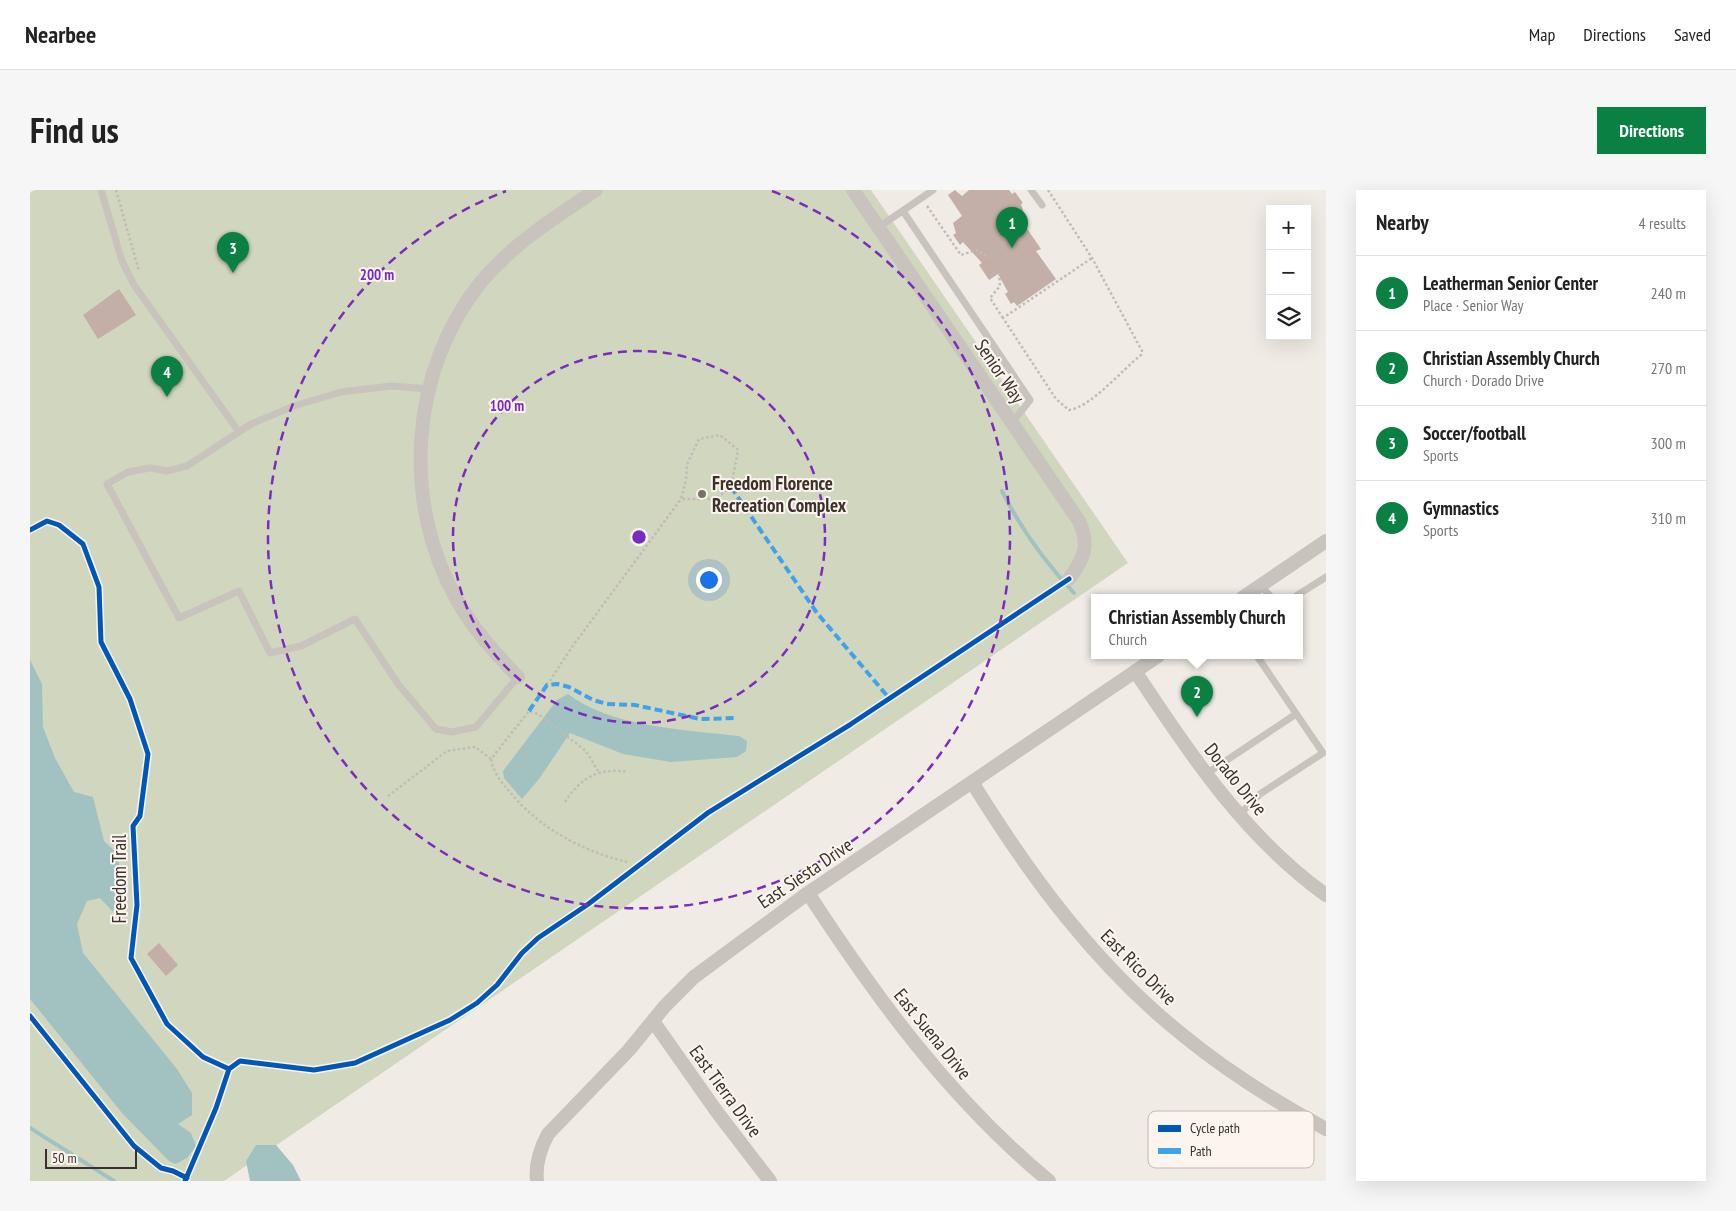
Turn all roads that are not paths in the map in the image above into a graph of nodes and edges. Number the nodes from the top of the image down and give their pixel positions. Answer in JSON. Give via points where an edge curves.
{"nodes":[{"id":1,"x":101,"y":190,"type":"edge"},
{"id":2,"x":596,"y":190,"type":"edge"},
{"id":3,"x":853,"y":190,"type":"edge"},
{"id":4,"x":933,"y":190,"type":"edge"},
{"id":5,"x":1031,"y":190,"type":"edge"},
{"id":6,"x":1042,"y":205,"type":"dead end"},
{"id":7,"x":903,"y":211,"type":"junction"},
{"id":8,"x":879,"y":227,"type":"junction"},
{"id":9,"x":429,"y":389,"type":"junction"},
{"id":10,"x":1012,"y":423,"type":"junction"},
{"id":11,"x":239,"y":432,"type":"junction"},
{"id":12,"x":1326,"y":541,"type":"edge"},
{"id":13,"x":1326,"y":577,"type":"edge"},
{"id":14,"x":1064,"y":582,"type":"joint"},
{"id":15,"x":1261,"y":586,"type":"junction"},
{"id":16,"x":1248,"y":594,"type":"edge"},
{"id":17,"x":1268,"y":594,"type":"edge"},
{"id":18,"x":1299,"y":594,"type":"edge"},
{"id":19,"x":1154,"y":659,"type":"edge"},
{"id":20,"x":1259,"y":659,"type":"edge"},
{"id":21,"x":1135,"y":672,"type":"junction"},
{"id":22,"x":518,"y":677,"type":"joint"},
{"id":23,"x":1296,"y":714,"type":"junction"},
{"id":24,"x":1206,"y":774,"type":"junction"},
{"id":25,"x":972,"y":782,"type":"junction"},
{"id":26,"x":1239,"y":815,"type":"junction"},
{"id":27,"x":808,"y":893,"type":"junction"},
{"id":28,"x":1326,"y":896,"type":"edge"},
{"id":29,"x":652,"y":1021,"type":"junction"},
{"id":30,"x":1295,"y":1111,"type":"edge"},
{"id":31,"x":1314,"y":1122,"type":"edge"},
{"id":32,"x":1326,"y":1129,"type":"edge"},
{"id":33,"x":187,"y":1178,"type":"road end"},
{"id":34,"x":537,"y":1181,"type":"edge"},
{"id":35,"x":770,"y":1181,"type":"edge"},
{"id":36,"x":1049,"y":1181,"type":"edge"}],
"edges":[{"from":1,"to":11,"type":"lane","via":[[122,261],[134,285]]},
{"from":2,"to":9,"type":"street","via":[[530,234],[482,282],[442,349]]},
{"from":3,"to":8,"type":"street","name":"Senior Way"},
{"from":4,"to":7,"type":"lane"},
{"from":5,"to":6,"type":"lane"},
{"from":7,"to":8,"type":"lane"},
{"from":7,"to":10,"type":"lane","via":[[1030,400]]},
{"from":8,"to":10,"type":"street","name":"Senior Way"},
{"from":9,"to":11,"type":"lane","via":[[391,386],[341,392],[294,406]]},
{"from":9,"to":22,"type":"street","via":[[420,469],[422,498],[434,548],[452,591],[471,623]]},
{"from":10,"to":14,"type":"street","name":"Senior Way","via":[[1080,521],[1085,534],[1086,549],[1080,564]]},
{"from":11,"to":22,"type":"lane","via":[[187,466],[167,471],[150,468],[128,472],[107,484],[179,618],[239,591],[270,653],[301,646],[355,619],[398,684],[425,717],[436,729],[452,732],[476,728]]},
{"from":12,"to":15,"type":"street"},
{"from":13,"to":18,"type":"lane"},
{"from":14,"to":33,"type":"lane","via":[[851,724],[709,812],[641,866],[538,938],[497,985],[450,1020],[341,1067],[314,1070],[240,1061],[229,1069]]},
{"from":15,"to":16,"type":"street"},
{"from":15,"to":17,"type":"lane"},
{"from":19,"to":21,"type":"street","name":"East Siesta Drive"},
{"from":20,"to":23,"type":"lane"},
{"from":21,"to":24,"type":"street","name":"Dorado Drive"},
{"from":21,"to":25,"type":"street","name":"East Siesta Drive"},
{"from":23,"to":24,"type":"lane"},
{"from":23,"to":26,"type":"lane","via":[[1323,753],[1260,794]]},
{"from":24,"to":26,"type":"street","name":"Dorado Drive"},
{"from":25,"to":27,"type":"street","name":"East Siesta Drive"},
{"from":25,"to":30,"type":"street","name":"East Rico Drive","via":[[1072,925],[1130,987],[1220,1064]]},
{"from":26,"to":28,"type":"street","name":"Dorado Drive"},
{"from":27,"to":29,"type":"street","name":"East Siesta Drive","via":[[694,977]]},
{"from":27,"to":36,"type":"street","name":"East Suena Drive","via":[[890,1013],[923,1055],[977,1116]]},
{"from":29,"to":34,"type":"street","name":"East Siesta Drive","via":[[629,1050],[548,1134],[536,1167]]},
{"from":29,"to":35,"type":"street","name":"East Tierra Drive"},
{"from":31,"to":32,"type":"street","name":"East Rico Drive"}]}
